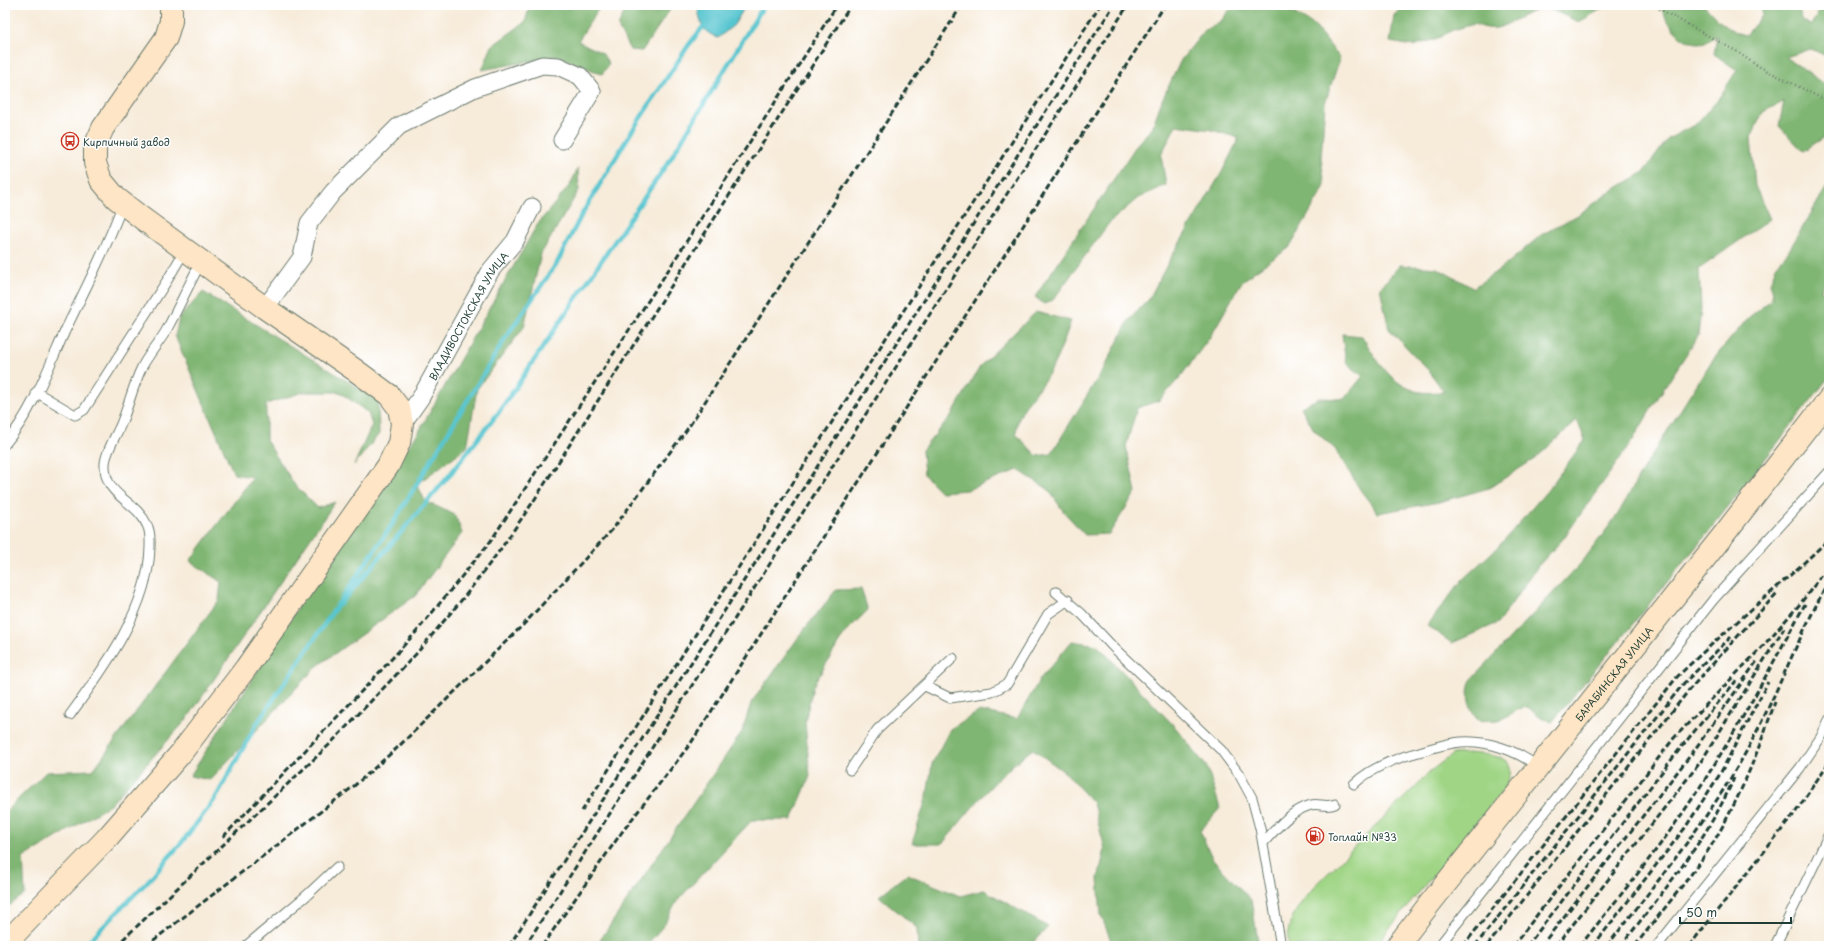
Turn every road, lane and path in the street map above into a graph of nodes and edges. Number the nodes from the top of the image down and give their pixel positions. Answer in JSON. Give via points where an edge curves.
{"nodes":[{"id":1,"x":171,"y":5,"type":"edge"},
{"id":2,"x":1652,"y":5,"type":"edge"},
{"id":3,"x":1829,"y":102,"type":"edge"},
{"id":4,"x":562,"y":140,"type":"dead end"},
{"id":5,"x":123,"y":203,"type":"junction"},
{"id":6,"x":532,"y":207,"type":"dead end"},
{"id":7,"x":193,"y":256,"type":"junction"},
{"id":8,"x":265,"y":308,"type":"junction"},
{"id":9,"x":36,"y":392,"type":"junction"},
{"id":10,"x":1829,"y":399,"type":"edge"},
{"id":11,"x":402,"y":424,"type":"junction"},
{"id":12,"x":5,"y":444,"type":"edge"},
{"id":13,"x":1829,"y":472,"type":"edge"},
{"id":14,"x":1056,"y":592,"type":"dead end"},
{"id":15,"x":1068,"y":600,"type":"junction"},
{"id":16,"x":953,"y":658,"type":"dead end"},
{"id":17,"x":925,"y":686,"type":"junction"},
{"id":18,"x":70,"y":715,"type":"dead end"},
{"id":19,"x":1829,"y":720,"type":"edge"},
{"id":20,"x":1538,"y":767,"type":"junction"},
{"id":21,"x":850,"y":770,"type":"dead end"},
{"id":22,"x":1354,"y":784,"type":"dead end"},
{"id":23,"x":1335,"y":804,"type":"dead end"},
{"id":24,"x":1829,"y":834,"type":"edge"},
{"id":25,"x":1263,"y":843,"type":"junction"},
{"id":26,"x":337,"y":867,"type":"dead end"},
{"id":27,"x":5,"y":944,"type":"edge"},
{"id":28,"x":246,"y":946,"type":"edge"},
{"id":29,"x":1282,"y":946,"type":"edge"},
{"id":30,"x":1397,"y":946,"type":"edge"},
{"id":31,"x":1439,"y":946,"type":"edge"},
{"id":32,"x":1657,"y":946,"type":"edge"},
{"id":33,"x":1775,"y":946,"type":"edge"}],
"edges":[{"from":1,"to":5,"type":"street","via":[[171,21],[166,38],[103,128],[96,146],[95,163],[101,180]]},
{"from":2,"to":3,"type":"path","via":[[1756,65]]},
{"from":4,"to":8,"type":"street","via":[[592,91],[580,76],[558,66],[542,64],[475,88],[400,126],[333,192],[309,223],[302,257]]},
{"from":5,"to":7,"type":"street"},
{"from":5,"to":9,"type":"lane","via":[[94,274]]},
{"from":6,"to":11,"type":"street","name":"ВЛАДИВОСТОКСКАЯ УЛИЦА","via":[[515,241],[492,270],[421,397]]},
{"from":7,"to":8,"type":"street"},
{"from":7,"to":9,"type":"lane","via":[[168,279],[84,410],[75,415]]},
{"from":7,"to":18,"type":"lane","via":[[185,290],[167,330],[142,366],[104,464],[105,476],[111,489],[142,515],[148,526],[149,567],[136,609],[105,667]]},
{"from":8,"to":11,"type":"street","via":[[389,396],[399,408]]},
{"from":9,"to":12,"type":"lane","via":[[18,429]]},
{"from":10,"to":20,"type":"street","name":"БАРАБИНСКАЯ УЛИЦА"},
{"from":11,"to":27,"type":"street","via":[[399,443],[388,466],[246,668],[181,753],[107,838]]},
{"from":13,"to":31,"type":"lane","via":[[1713,600]]},
{"from":14,"to":15,"type":"lane"},
{"from":15,"to":17,"type":"lane","via":[[1048,614],[1007,684],[992,692],[950,698]]},
{"from":15,"to":25,"type":"lane","via":[[1113,647],[1221,750],[1239,774],[1252,798]]},
{"from":16,"to":17,"type":"lane"},
{"from":17,"to":21,"type":"lane","via":[[878,730]]},
{"from":19,"to":32,"type":"lane","via":[[1800,768]]},
{"from":20,"to":22,"type":"lane","via":[[1511,750],[1462,742],[1405,755],[1383,764]]},
{"from":20,"to":30,"type":"street","name":"БАРАБИНСКАЯ УЛИЦА"},
{"from":23,"to":25,"type":"lane","via":[[1329,807],[1313,804],[1298,809]]},
{"from":24,"to":33,"type":"lane"},
{"from":25,"to":29,"type":"lane"},
{"from":26,"to":28,"type":"lane"}]}
